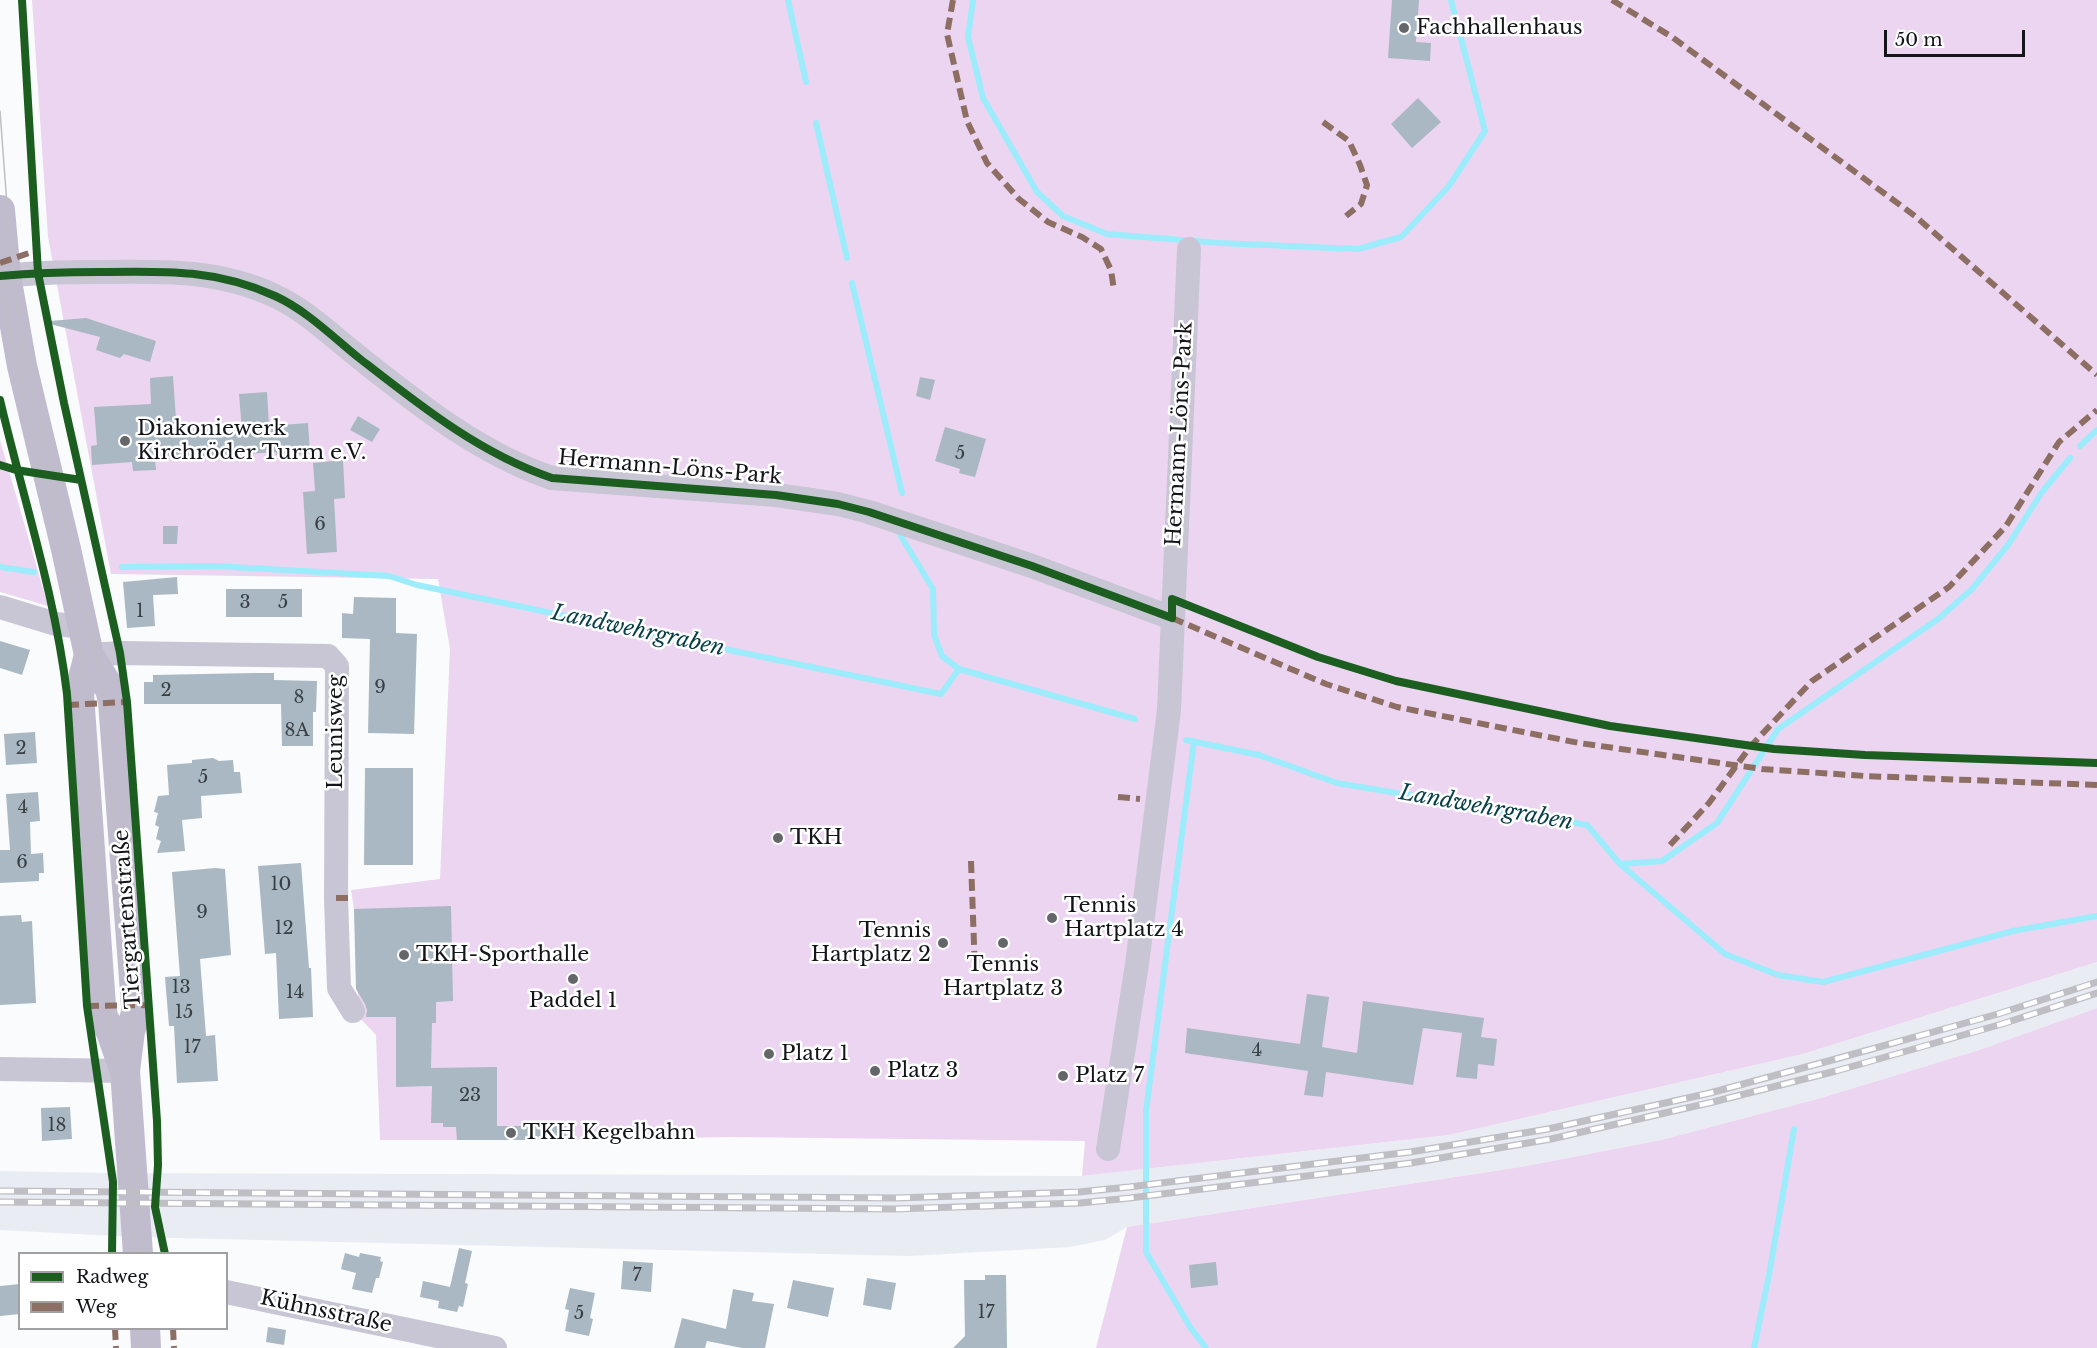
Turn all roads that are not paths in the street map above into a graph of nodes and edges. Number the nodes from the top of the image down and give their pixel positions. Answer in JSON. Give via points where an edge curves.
{"nodes":[{"id":1,"x":0,"y":210,"type":"edge"},
{"id":2,"x":1189,"y":249,"type":"dead end"},
{"id":3,"x":6,"y":276,"type":"junction"},
{"id":4,"x":0,"y":607,"type":"edge"},
{"id":5,"x":1172,"y":618,"type":"junction"},
{"id":6,"x":86,"y":641,"type":"junction"},
{"id":7,"x":353,"y":1011,"type":"dead end"},
{"id":8,"x":0,"y":1070,"type":"edge"},
{"id":9,"x":125,"y":1071,"type":"junction"},
{"id":10,"x":1108,"y":1149,"type":"dead end"},
{"id":11,"x":138,"y":1252,"type":"edge"},
{"id":12,"x":228,"y":1292,"type":"edge"},
{"id":13,"x":145,"y":1330,"type":"edge"},
{"id":14,"x":146,"y":1348,"type":"edge"},
{"id":15,"x":495,"y":1348,"type":"edge"}],
"edges":[{"from":1,"to":3,"type":"main road"},
{"from":2,"to":5,"type":"street","name":"Hermann-Löns-Park"},
{"from":3,"to":5,"type":"street","name":"Hermann-Löns-Park","via":[[156,271],[207,274],[276,297],[438,417],[525,469],[552,478],[776,495],[838,504],[1021,563]]},
{"from":3,"to":6,"type":"main road","via":[[22,366]]},
{"from":4,"to":6,"type":"street","name":"Leunisweg","via":[[56,624]]},
{"from":5,"to":10,"type":"street","name":"Hermann-Löns-Park","via":[[1169,711],[1137,964]]},
{"from":6,"to":7,"type":"street","name":"Leunisweg","via":[[120,653],[328,656],[337,666],[339,988]]},
{"from":6,"to":9,"type":"main road","name":"Tiergartenstraße","via":[[79,694],[101,1005]]},
{"from":8,"to":9,"type":"street"},
{"from":9,"to":11,"type":"main road","name":"Tiergartenstraße"},
{"from":12,"to":15,"type":"street","name":"Kühnsstraße"},
{"from":13,"to":14,"type":"main road"}]}
